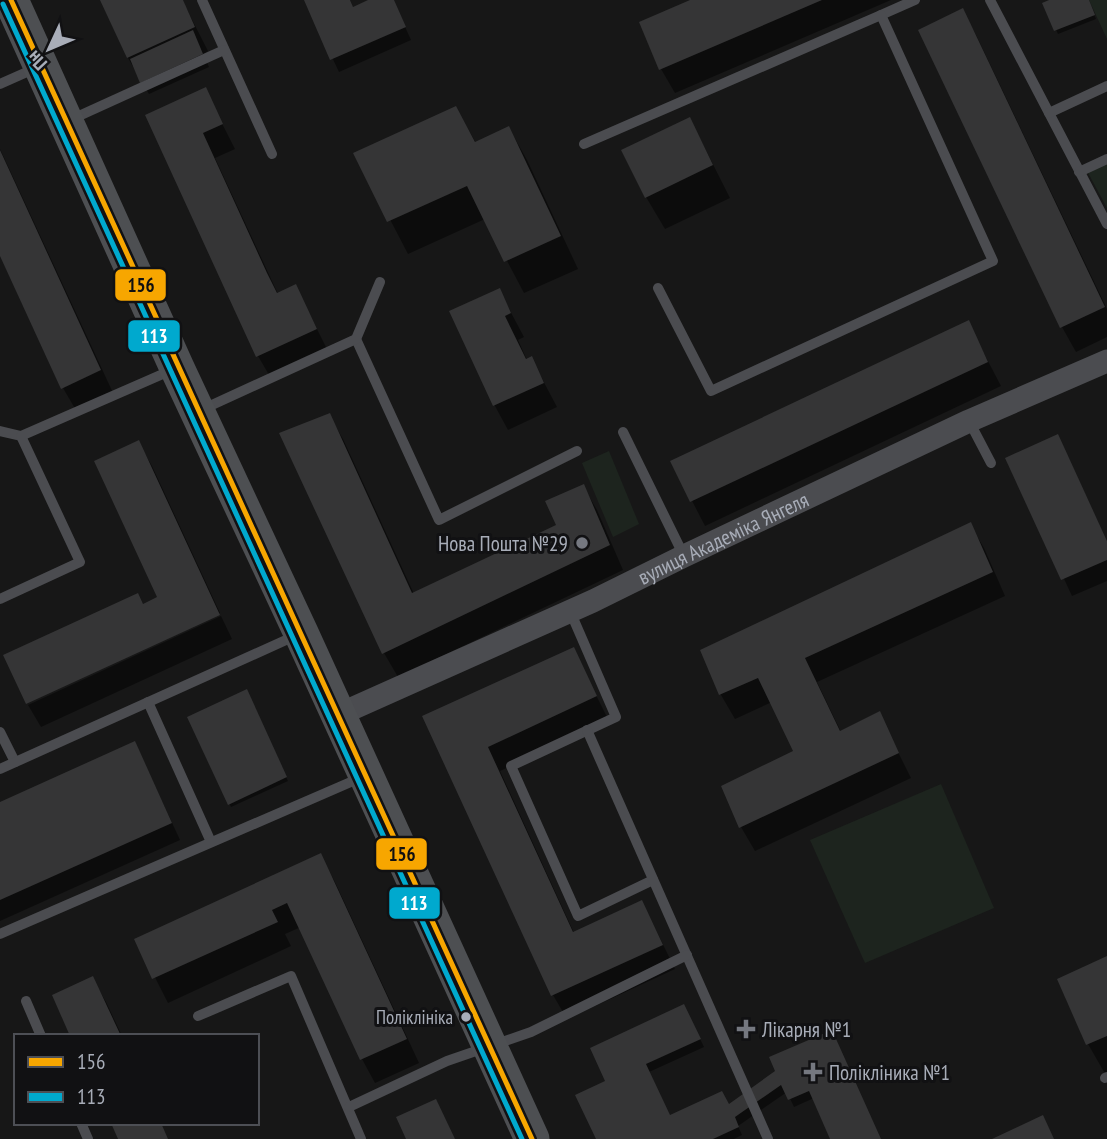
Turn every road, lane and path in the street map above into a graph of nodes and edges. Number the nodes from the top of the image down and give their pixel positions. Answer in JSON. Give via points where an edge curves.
{"nodes":[{"id":1,"x":11,"y":0,"type":"edge"},
{"id":2,"x":202,"y":0,"type":"edge"},
{"id":3,"x":915,"y":0,"type":"edge"},
{"id":4,"x":990,"y":0,"type":"edge"},
{"id":5,"x":881,"y":15,"type":"junction"},
{"id":6,"x":224,"y":50,"type":"junction"},
{"id":7,"x":42,"y":66,"type":"junction"},
{"id":8,"x":0,"y":84,"type":"edge"},
{"id":9,"x":1107,"y":86,"type":"edge"},
{"id":10,"x":1049,"y":113,"type":"junction"},
{"id":11,"x":67,"y":121,"type":"junction"},
{"id":12,"x":584,"y":144,"type":"dead end"},
{"id":13,"x":272,"y":154,"type":"dead end"},
{"id":14,"x":1107,"y":159,"type":"edge"},
{"id":15,"x":1079,"y":172,"type":"junction"},
{"id":16,"x":1107,"y":224,"type":"edge"},
{"id":17,"x":380,"y":282,"type":"dead end"},
{"id":18,"x":658,"y":288,"type":"dead end"},
{"id":19,"x":356,"y":339,"type":"junction"},
{"id":20,"x":1107,"y":361,"type":"edge"},
{"id":21,"x":177,"y":368,"type":"junction"},
{"id":22,"x":198,"y":412,"type":"junction"},
{"id":23,"x":969,"y":421,"type":"junction"},
{"id":24,"x":0,"y":431,"type":"edge"},
{"id":25,"x":623,"y":432,"type":"dead end"},
{"id":26,"x":21,"y":436,"type":"junction"},
{"id":27,"x":577,"y":452,"type":"dead end"},
{"id":28,"x":991,"y":463,"type":"dead end"},
{"id":29,"x":684,"y":556,"type":"junction"},
{"id":30,"x":0,"y":599,"type":"edge"},
{"id":31,"x":570,"y":611,"type":"junction"},
{"id":32,"x":301,"y":633,"type":"junction"},
{"id":33,"x":148,"y":702,"type":"junction"},
{"id":34,"x":338,"y":715,"type":"junction"},
{"id":35,"x":587,"y":730,"type":"junction"},
{"id":36,"x":0,"y":732,"type":"edge"},
{"id":37,"x":15,"y":762,"type":"junction"},
{"id":38,"x":0,"y":769,"type":"edge"},
{"id":39,"x":366,"y":776,"type":"junction"},
{"id":40,"x":211,"y":842,"type":"junction"},
{"id":41,"x":653,"y":880,"type":"junction"},
{"id":42,"x":0,"y":934,"type":"edge"},
{"id":43,"x":687,"y":955,"type":"junction"},
{"id":44,"x":26,"y":1000,"type":"dead end"},
{"id":45,"x":198,"y":1016,"type":"dead end"},
{"id":46,"x":40,"y":1034,"type":"edge"},
{"id":47,"x":489,"y":1045,"type":"junction"},
{"id":48,"x":349,"y":1107,"type":"junction"},
{"id":49,"x":361,"y":1139,"type":"edge"},
{"id":50,"x":532,"y":1139,"type":"edge"},
{"id":51,"x":768,"y":1139,"type":"edge"}],
"edges":[{"from":1,"to":7,"type":"main road"},
{"from":2,"to":6,"type":"lane"},
{"from":3,"to":5,"type":"lane"},
{"from":4,"to":10,"type":"lane"},
{"from":5,"to":12,"type":"lane"},
{"from":5,"to":18,"type":"lane","via":[[993,261],[711,391]]},
{"from":6,"to":11,"type":"lane"},
{"from":6,"to":13,"type":"lane"},
{"from":7,"to":8,"type":"lane"},
{"from":7,"to":11,"type":"main road"},
{"from":9,"to":10,"type":"lane"},
{"from":10,"to":15,"type":"lane"},
{"from":11,"to":21,"type":"main road"},
{"from":14,"to":15,"type":"lane"},
{"from":15,"to":16,"type":"lane"},
{"from":17,"to":19,"type":"lane"},
{"from":19,"to":22,"type":"lane"},
{"from":19,"to":27,"type":"lane","via":[[439,520]]},
{"from":20,"to":23,"type":"street","name":"вулиця Академіка Янгеля"},
{"from":21,"to":22,"type":"main road"},
{"from":21,"to":26,"type":"lane"},
{"from":22,"to":32,"type":"main road"},
{"from":23,"to":28,"type":"lane"},
{"from":23,"to":29,"type":"street","name":"вулиця Академіка Янгеля"},
{"from":24,"to":26,"type":"lane"},
{"from":25,"to":29,"type":"lane"},
{"from":26,"to":30,"type":"lane","via":[[80,562]]},
{"from":29,"to":31,"type":"street","name":"вулиця Академіка Янгеля"},
{"from":31,"to":34,"type":"street","name":"вулиця Академіка Янгеля"},
{"from":31,"to":35,"type":"lane","via":[[615,717]]},
{"from":32,"to":33,"type":"lane"},
{"from":32,"to":34,"type":"main road"},
{"from":33,"to":37,"type":"lane"},
{"from":33,"to":40,"type":"lane"},
{"from":34,"to":39,"type":"main road"},
{"from":35,"to":41,"type":"lane"},
{"from":35,"to":41,"type":"lane","via":[[511,766],[578,916]]},
{"from":36,"to":37,"type":"lane"},
{"from":37,"to":38,"type":"lane"},
{"from":39,"to":40,"type":"lane"},
{"from":39,"to":47,"type":"main road"},
{"from":40,"to":42,"type":"lane"},
{"from":41,"to":43,"type":"lane"},
{"from":43,"to":47,"type":"lane","via":[[531,1032]]},
{"from":43,"to":51,"type":"lane"},
{"from":44,"to":46,"type":"lane"},
{"from":45,"to":48,"type":"lane","via":[[291,975]]},
{"from":47,"to":48,"type":"lane"},
{"from":47,"to":50,"type":"main road"},
{"from":48,"to":49,"type":"lane"}]}
